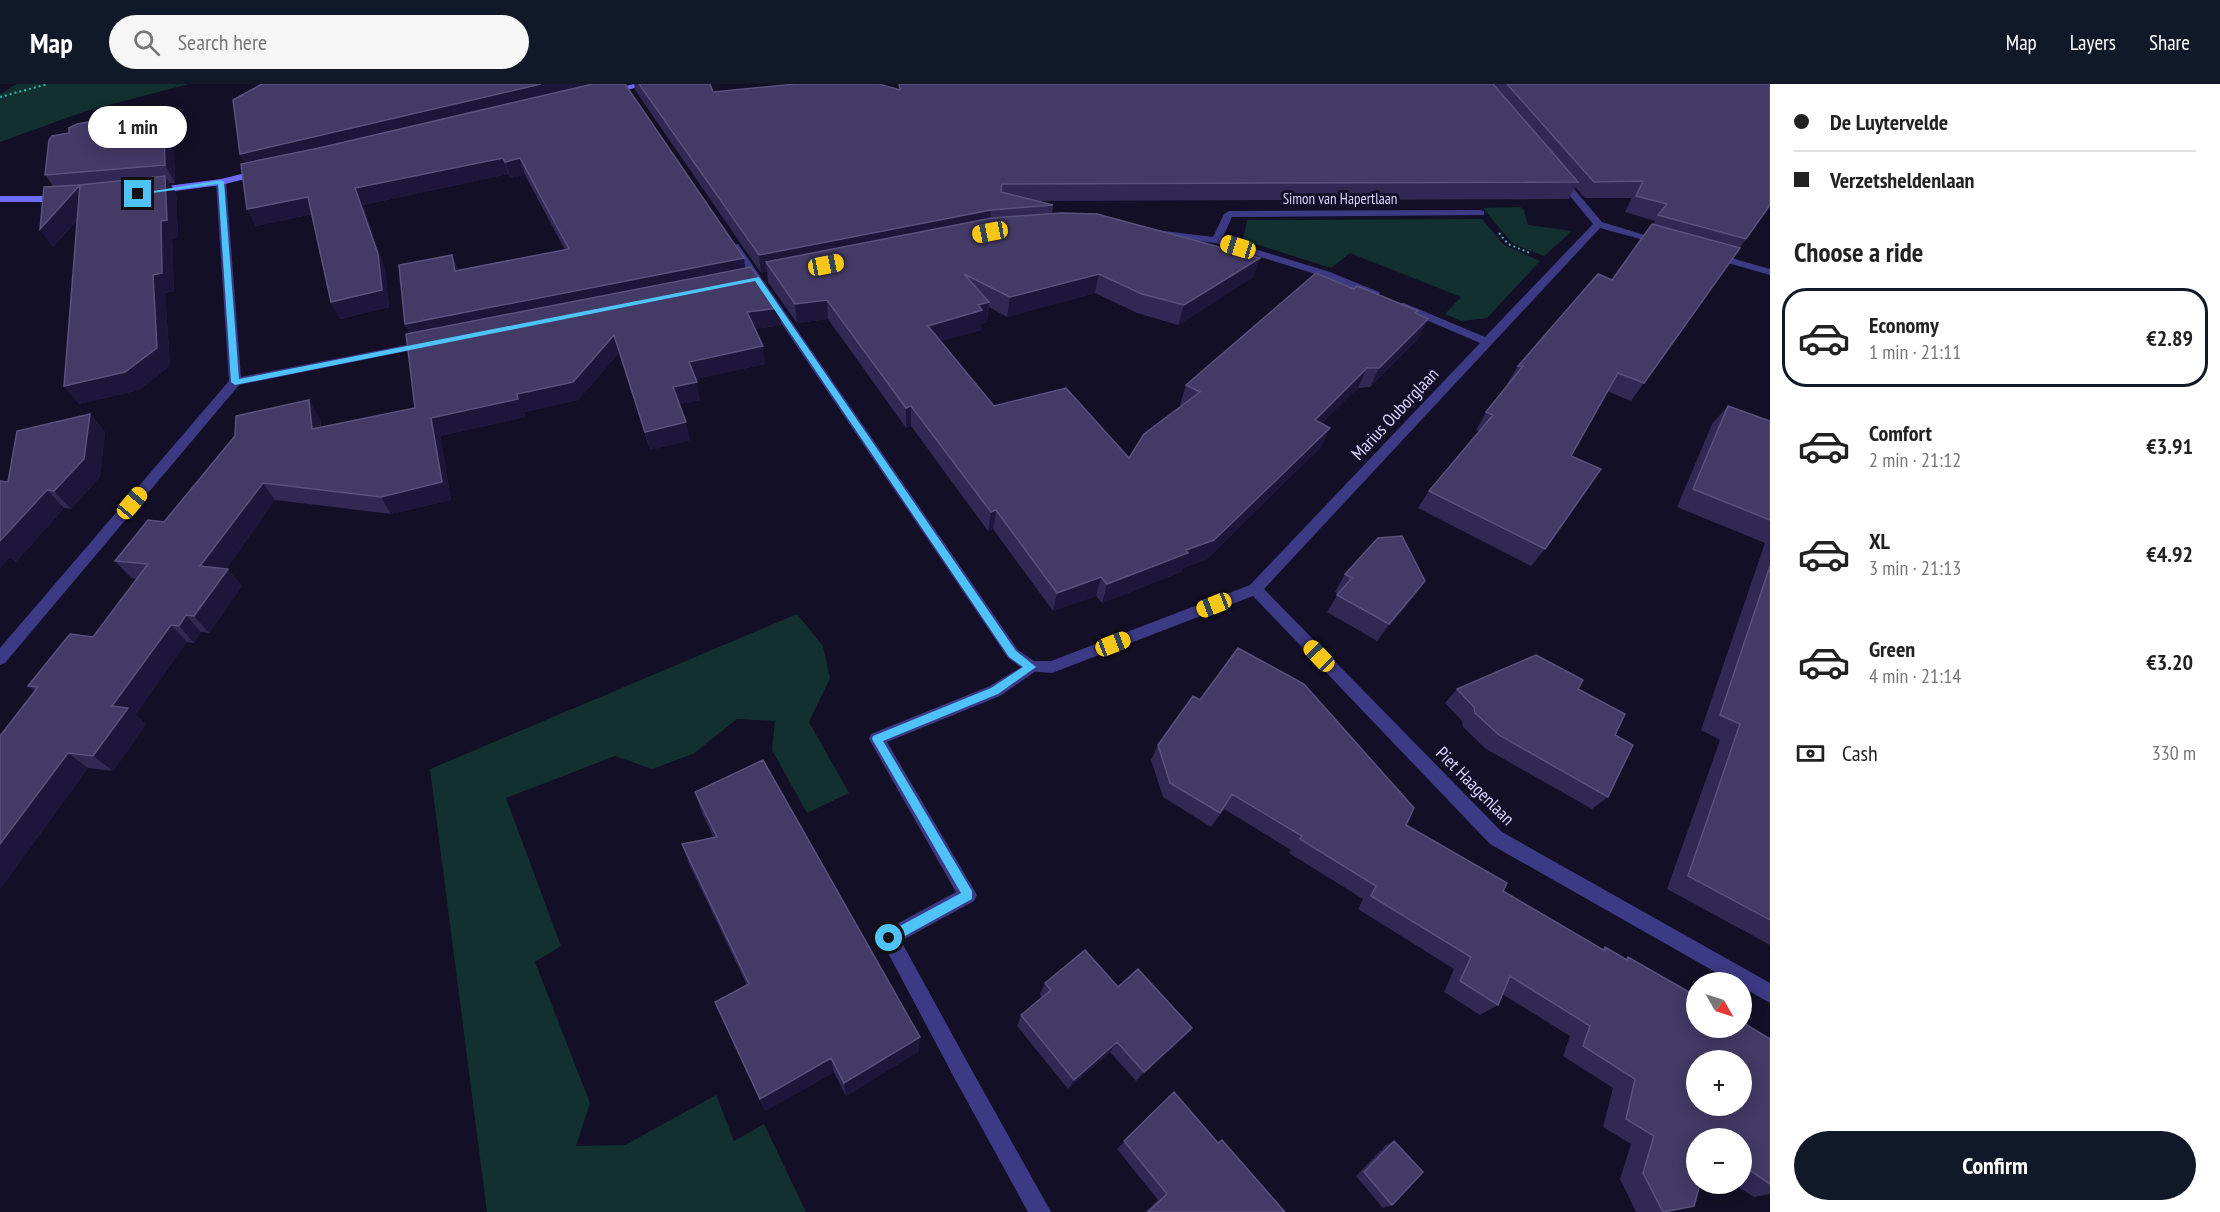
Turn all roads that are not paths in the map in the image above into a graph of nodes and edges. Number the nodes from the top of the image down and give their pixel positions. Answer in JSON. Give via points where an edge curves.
{"nodes":[{"id":1,"x":648,"y":84,"type":"edge"},
{"id":2,"x":591,"y":95,"type":"edge"},
{"id":3,"x":267,"y":171,"type":"edge"},
{"id":4,"x":1554,"y":171,"type":"edge"},
{"id":5,"x":221,"y":182,"type":"junction"},
{"id":6,"x":140,"y":193,"type":"edge"},
{"id":7,"x":0,"y":199,"type":"edge"},
{"id":8,"x":72,"y":199,"type":"edge"},
{"id":9,"x":1480,"y":213,"type":"road end"},
{"id":10,"x":1598,"y":224,"type":"junction"},
{"id":11,"x":724,"y":231,"type":"edge"},
{"id":12,"x":1148,"y":232,"type":"edge"},
{"id":13,"x":1216,"y":240,"type":"junction"},
{"id":14,"x":1678,"y":246,"type":"edge"},
{"id":15,"x":1701,"y":253,"type":"edge"},
{"id":16,"x":1770,"y":272,"type":"edge"},
{"id":17,"x":444,"y":341,"type":"edge"},
{"id":18,"x":1488,"y":342,"type":"junction"},
{"id":19,"x":235,"y":382,"type":"junction"},
{"id":20,"x":1255,"y":589,"type":"junction"},
{"id":21,"x":0,"y":659,"type":"edge"},
{"id":22,"x":1031,"y":667,"type":"junction"},
{"id":23,"x":1770,"y":993,"type":"edge"},
{"id":24,"x":1040,"y":1212,"type":"edge"}],
"edges":[{"from":1,"to":2,"type":"street","via":[[629,92]]},
{"from":3,"to":5,"type":"street"},
{"from":4,"to":10,"type":"street"},
{"from":5,"to":6,"type":"street"},
{"from":5,"to":19,"type":"street"},
{"from":7,"to":8,"type":"street"},
{"from":9,"to":13,"type":"street","name":"Simon van Hapertlaan","via":[[1228,214]]},
{"from":10,"to":14,"type":"street"},
{"from":10,"to":18,"type":"street","name":"Marius Ouborglaan"},
{"from":11,"to":22,"type":"street","via":[[1013,654]]},
{"from":12,"to":13,"type":"street"},
{"from":13,"to":18,"type":"street","via":[[1326,274]]},
{"from":15,"to":16,"type":"street"},
{"from":17,"to":19,"type":"street"},
{"from":18,"to":20,"type":"street","name":"Marius Ouborglaan"},
{"from":19,"to":21,"type":"street"},
{"from":20,"to":22,"type":"street","name":"Marius Ouborglaan","via":[[1052,667]]},
{"from":20,"to":23,"type":"street","name":"Piet Haagenlaan","via":[[1496,838]]},
{"from":22,"to":24,"type":"street","via":[[995,691],[877,739],[968,895],[889,938]]}]}
